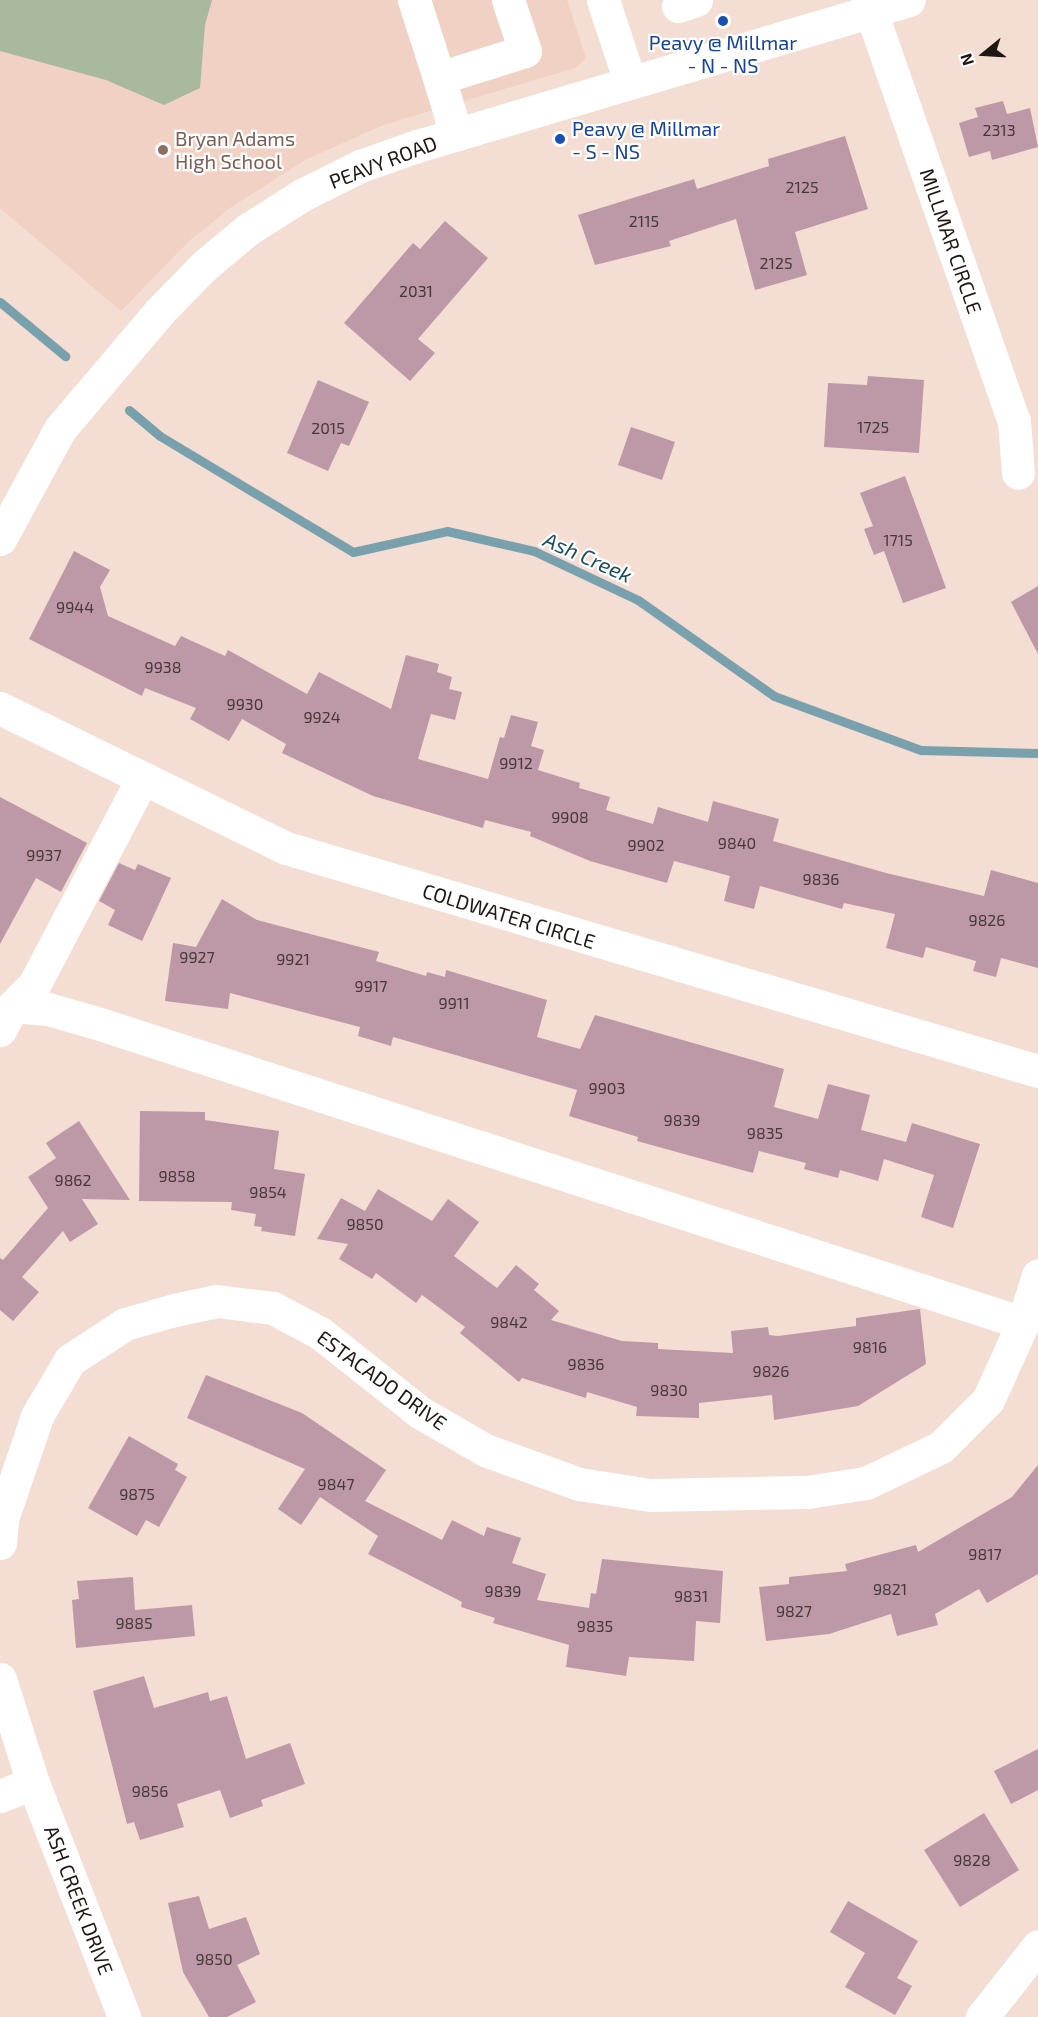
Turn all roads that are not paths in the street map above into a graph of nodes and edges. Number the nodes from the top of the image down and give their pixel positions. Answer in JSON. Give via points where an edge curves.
{"nodes":[{"id":1,"x":414,"y":0,"type":"edge"},
{"id":2,"x":508,"y":0,"type":"edge"},
{"id":3,"x":603,"y":0,"type":"edge"},
{"id":4,"x":909,"y":0,"type":"edge"},
{"id":5,"x":869,"y":6,"type":"edge"},
{"id":6,"x":439,"y":78,"type":"junction"},
{"id":7,"x":630,"y":82,"type":"junction"},
{"id":8,"x":456,"y":134,"type":"junction"},
{"id":9,"x":1018,"y":473,"type":"dead end"},
{"id":10,"x":0,"y":539,"type":"edge"},
{"id":11,"x":0,"y":708,"type":"edge"},
{"id":12,"x":142,"y":779,"type":"junction"},
{"id":13,"x":6,"y":1018,"type":"edge"},
{"id":14,"x":1038,"y":1071,"type":"edge"},
{"id":15,"x":1038,"y":1275,"type":"edge"},
{"id":16,"x":1023,"y":1323,"type":"junction"},
{"id":17,"x":0,"y":1543,"type":"edge"},
{"id":18,"x":0,"y":1679,"type":"edge"},
{"id":19,"x":33,"y":1783,"type":"junction"},
{"id":20,"x":0,"y":1796,"type":"edge"},
{"id":21,"x":1038,"y":1946,"type":"edge"},
{"id":22,"x":124,"y":2017,"type":"edge"},
{"id":23,"x":982,"y":2017,"type":"edge"}],
"edges":[{"from":1,"to":6,"type":"street"},
{"from":2,"to":6,"type":"street","via":[[525,51]]},
{"from":3,"to":7,"type":"street"},
{"from":4,"to":5,"type":"street","name":"PEAVY ROAD"},
{"from":5,"to":7,"type":"street","name":"PEAVY ROAD"},
{"from":5,"to":9,"type":"street","name":"MILLMAR CIRCLE","via":[[1014,421]]},
{"from":6,"to":8,"type":"street"},
{"from":7,"to":8,"type":"street","name":"PEAVY ROAD"},
{"from":8,"to":10,"type":"street","name":"PEAVY ROAD","via":[[360,166],[302,195],[247,230],[204,266],[60,429]]},
{"from":11,"to":12,"type":"street","name":"COLDWATER CIRCLE"},
{"from":12,"to":13,"type":"street","via":[[34,985]]},
{"from":12,"to":14,"type":"street","name":"COLDWATER CIRCLE","via":[[286,848]]},
{"from":13,"to":16,"type":"street","via":[[48,1009],[100,1024]]},
{"from":15,"to":16,"type":"street","name":"ESTACADO DRIVE"},
{"from":16,"to":17,"type":"street","name":"ESTACADO DRIVE","via":[[988,1401],[942,1448],[866,1483],[807,1492],[650,1494],[579,1484],[485,1450],[421,1413],[320,1333],[273,1308],[217,1301],[125,1324],[70,1360],[37,1416],[2,1519]]},
{"from":18,"to":19,"type":"street"},
{"from":19,"to":20,"type":"street"},
{"from":19,"to":22,"type":"street","name":"ASH CREEK DRIVE"},
{"from":21,"to":23,"type":"street"}]}
